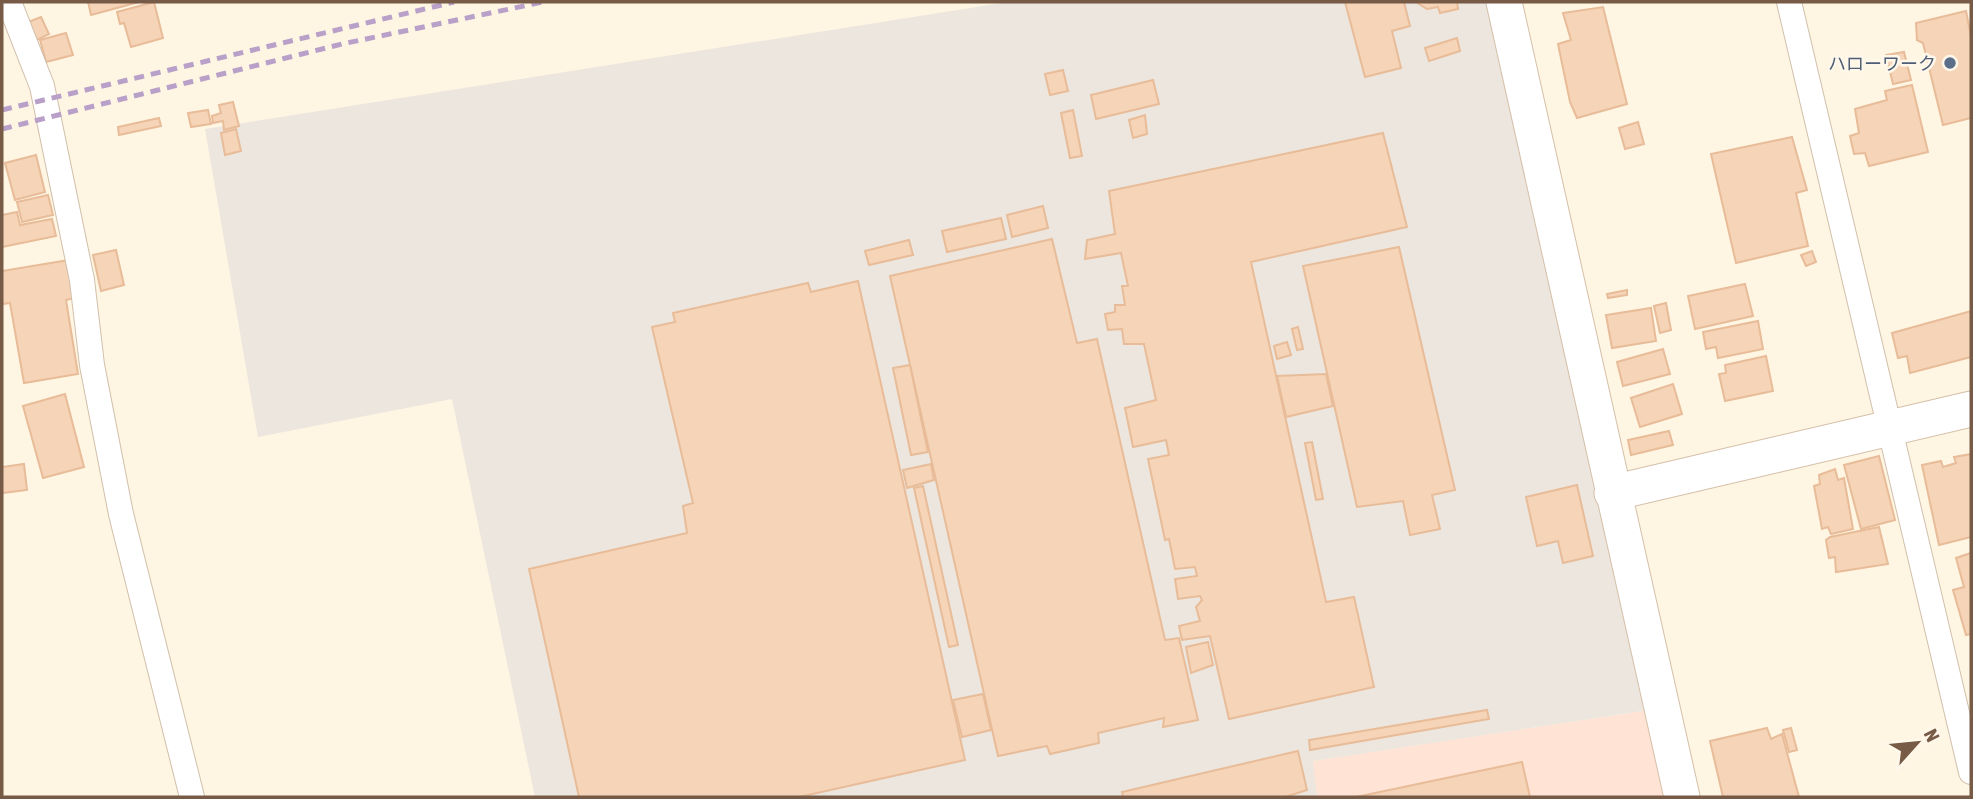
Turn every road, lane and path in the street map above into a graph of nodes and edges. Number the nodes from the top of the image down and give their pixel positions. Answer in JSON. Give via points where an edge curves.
{"nodes":[{"id":1,"x":9,"y":2,"type":"edge"},
{"id":2,"x":1504,"y":2,"type":"edge"},
{"id":3,"x":1789,"y":2,"type":"edge"},
{"id":4,"x":1971,"y":409,"type":"edge"},
{"id":5,"x":1892,"y":428,"type":"junction"},
{"id":6,"x":1612,"y":493,"type":"junction"},
{"id":7,"x":1971,"y":772,"type":"edge"},
{"id":8,"x":192,"y":797,"type":"edge"},
{"id":9,"x":1682,"y":797,"type":"edge"}],
"edges":[{"from":1,"to":8,"type":"street","via":[[42,86],[82,280],[92,365],[121,514]]},
{"from":2,"to":6,"type":"street"},
{"from":3,"to":5,"type":"street"},
{"from":4,"to":5,"type":"street"},
{"from":5,"to":6,"type":"street"},
{"from":5,"to":7,"type":"street"},
{"from":6,"to":9,"type":"street"}]}
